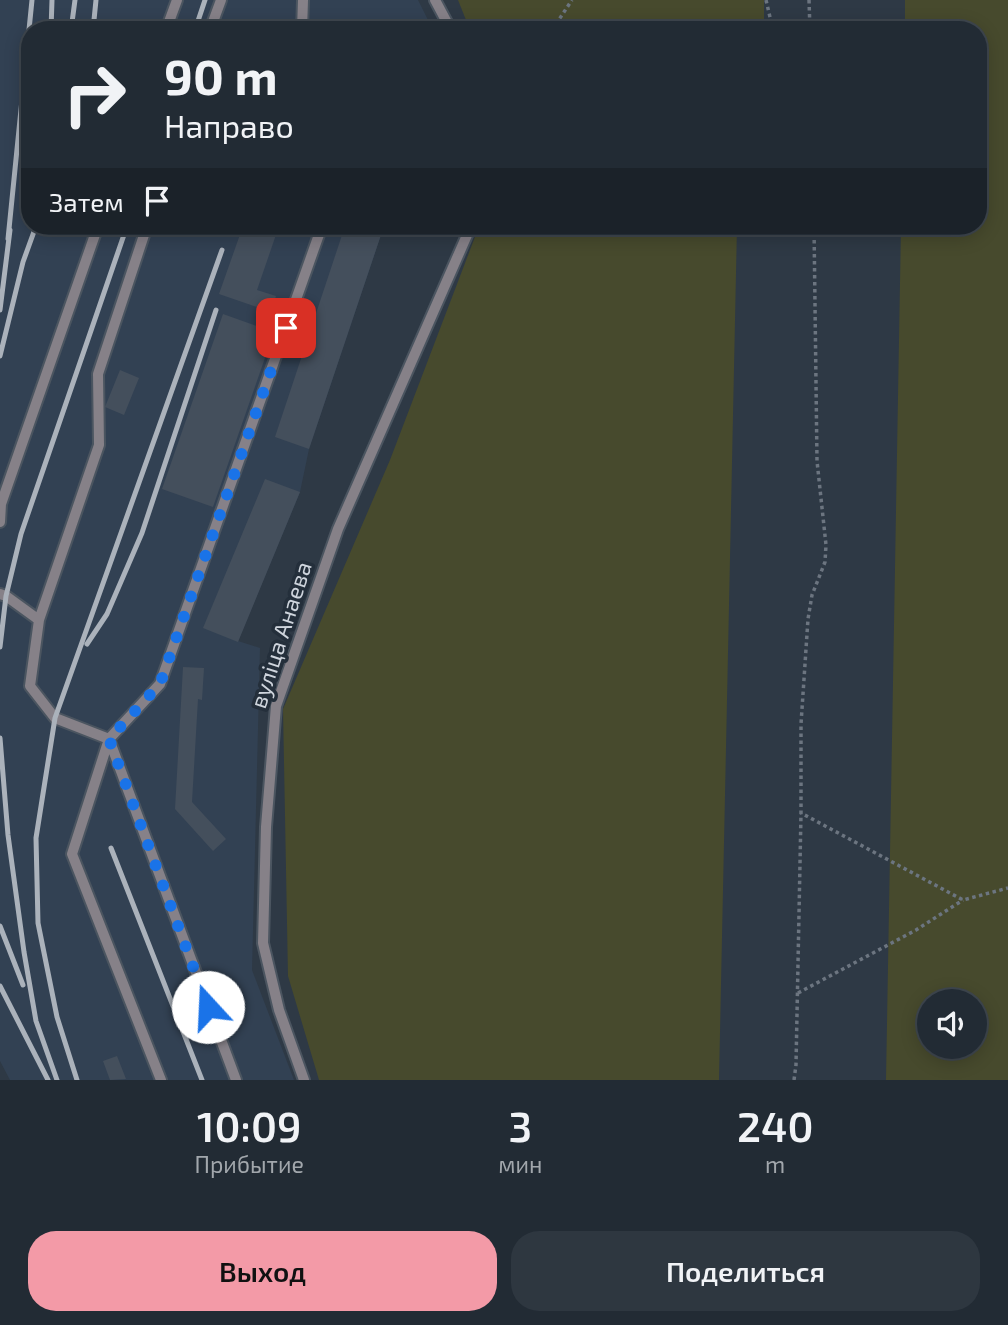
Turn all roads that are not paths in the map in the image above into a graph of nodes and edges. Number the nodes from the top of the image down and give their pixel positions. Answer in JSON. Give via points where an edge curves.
{"nodes":[{"id":1,"x":177,"y":0,"type":"edge"},
{"id":2,"x":221,"y":0,"type":"edge"},
{"id":3,"x":303,"y":0,"type":"edge"},
{"id":4,"x":435,"y":0,"type":"edge"},
{"id":5,"x":169,"y":21,"type":"edge"},
{"id":6,"x":213,"y":21,"type":"edge"},
{"id":7,"x":302,"y":21,"type":"edge"},
{"id":8,"x":446,"y":21,"type":"edge"},
{"id":9,"x":95,"y":235,"type":"edge"},
{"id":10,"x":144,"y":235,"type":"edge"},
{"id":11,"x":319,"y":235,"type":"edge"},
{"id":12,"x":467,"y":235,"type":"edge"},
{"id":13,"x":0,"y":522,"type":"edge"},
{"id":14,"x":0,"y":594,"type":"edge"},
{"id":15,"x":39,"y":620,"type":"junction"},
{"id":16,"x":109,"y":739,"type":"junction"},
{"id":17,"x":161,"y":1080,"type":"edge"},
{"id":18,"x":236,"y":1080,"type":"edge"},
{"id":19,"x":304,"y":1080,"type":"edge"}],
"edges":[{"from":1,"to":5,"type":"lane"},
{"from":2,"to":6,"type":"lane"},
{"from":3,"to":7,"type":"lane"},
{"from":4,"to":8,"type":"lane"},
{"from":9,"to":13,"type":"lane","via":[[1,504]]},
{"from":10,"to":15,"type":"lane","via":[[98,374],[99,445]]},
{"from":11,"to":16,"type":"lane","via":[[160,684]]},
{"from":12,"to":19,"type":"lane","name":"вуліца Анаева","via":[[338,529],[276,706],[265,827],[263,943],[278,1010]]},
{"from":14,"to":15,"type":"lane"},
{"from":15,"to":16,"type":"lane","via":[[30,686],[55,718]]},
{"from":16,"to":17,"type":"lane","via":[[72,855]]},
{"from":16,"to":18,"type":"lane"}]}
